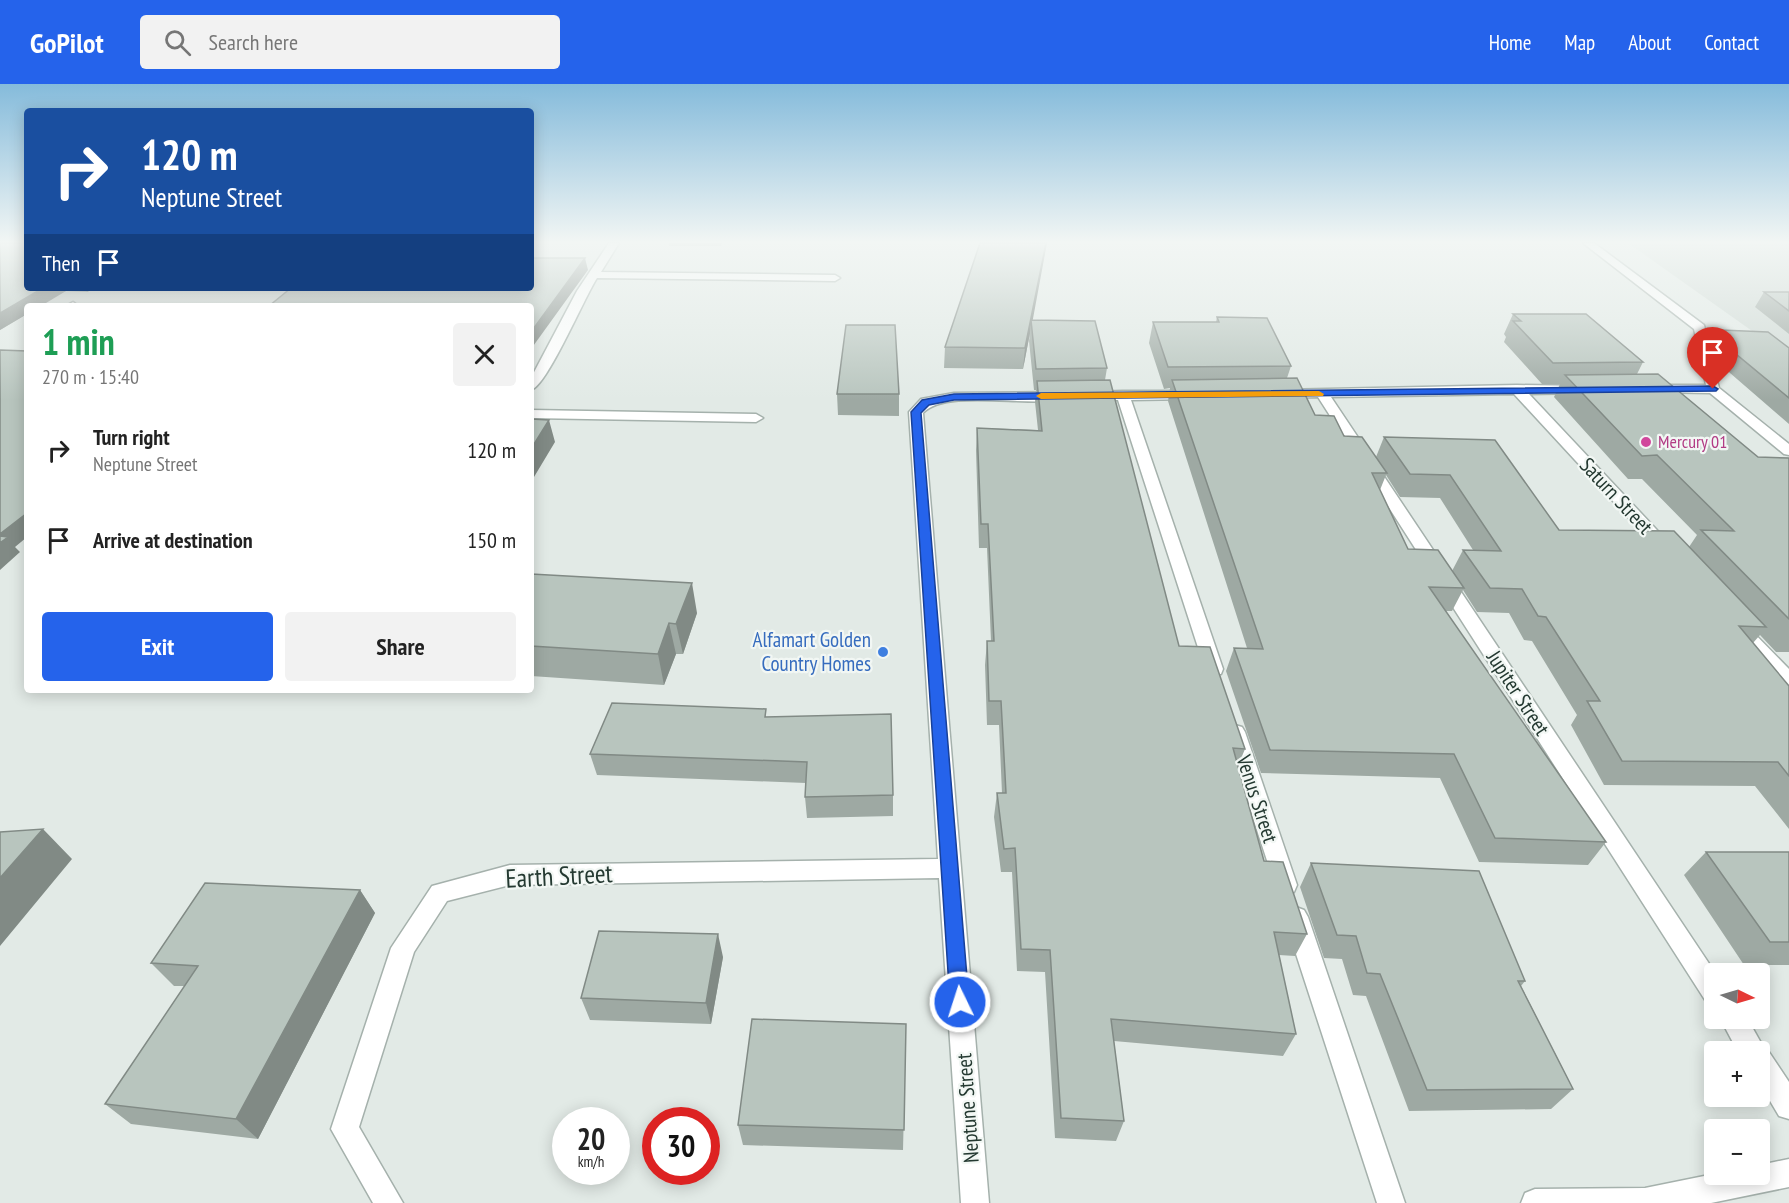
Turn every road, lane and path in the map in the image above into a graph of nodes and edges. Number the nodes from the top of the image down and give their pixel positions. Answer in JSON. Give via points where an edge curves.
{"nodes":[{"id":1,"x":581,"y":295,"type":"edge"},
{"id":2,"x":1657,"y":295,"type":"edge"},
{"id":3,"x":536,"y":374,"type":"edge"},
{"id":4,"x":1517,"y":389,"type":"junction"},
{"id":5,"x":1598,"y":389,"type":"edge"},
{"id":6,"x":1632,"y":389,"type":"edge"},
{"id":7,"x":1713,"y":389,"type":"junction"},
{"id":8,"x":1264,"y":394,"type":"edge"},
{"id":9,"x":1322,"y":394,"type":"junction"},
{"id":10,"x":1123,"y":395,"type":"junction"},
{"id":11,"x":1205,"y":395,"type":"edge"},
{"id":12,"x":534,"y":414,"type":"edge"},
{"id":13,"x":756,"y":418,"type":"dead end"},
{"id":14,"x":1789,"y":451,"type":"edge"},
{"id":15,"x":1677,"y":561,"type":"edge"},
{"id":16,"x":1725,"y":613,"type":"edge"},
{"id":17,"x":1789,"y":681,"type":"edge"},
{"id":18,"x":1221,"y":691,"type":"edge"},
{"id":19,"x":1229,"y":714,"type":"edge"},
{"id":20,"x":950,"y":868,"type":"junction"},
{"id":21,"x":1704,"y":977,"type":"edge"},
{"id":22,"x":1770,"y":1077,"type":"edge"},
{"id":23,"x":1789,"y":1106,"type":"edge"},
{"id":24,"x":1789,"y":1173,"type":"edge"},
{"id":25,"x":389,"y":1203,"type":"edge"},
{"id":26,"x":975,"y":1203,"type":"edge"},
{"id":27,"x":1391,"y":1203,"type":"edge"},
{"id":28,"x":1535,"y":1203,"type":"edge"},
{"id":29,"x":1645,"y":1203,"type":"edge"}],
"edges":[{"from":1,"to":3,"type":"street"},
{"from":2,"to":7,"type":"street","via":[[1701,328]]},
{"from":4,"to":5,"type":"street"},
{"from":4,"to":9,"type":"street"},
{"from":4,"to":15,"type":"street","name":"Saturn Street"},
{"from":6,"to":7,"type":"street"},
{"from":7,"to":14,"type":"street"},
{"from":8,"to":9,"type":"street"},
{"from":9,"to":21,"type":"street","name":"Jupiter Street"},
{"from":10,"to":11,"type":"street","name":"Neptune Street"},
{"from":10,"to":18,"type":"street"},
{"from":10,"to":20,"type":"street","name":"Neptune Street","via":[[954,397],[926,402],[916,412]]},
{"from":12,"to":13,"type":"street"},
{"from":16,"to":17,"type":"street"},
{"from":19,"to":27,"type":"street","name":"Venus Street"},
{"from":20,"to":25,"type":"street","name":"Earth Street","via":[[510,875],[440,893],[403,948],[345,1129]]},
{"from":20,"to":26,"type":"street","name":"Neptune Street"},
{"from":22,"to":23,"type":"street"},
{"from":24,"to":29,"type":"street"},
{"from":28,"to":29,"type":"street"}]}
